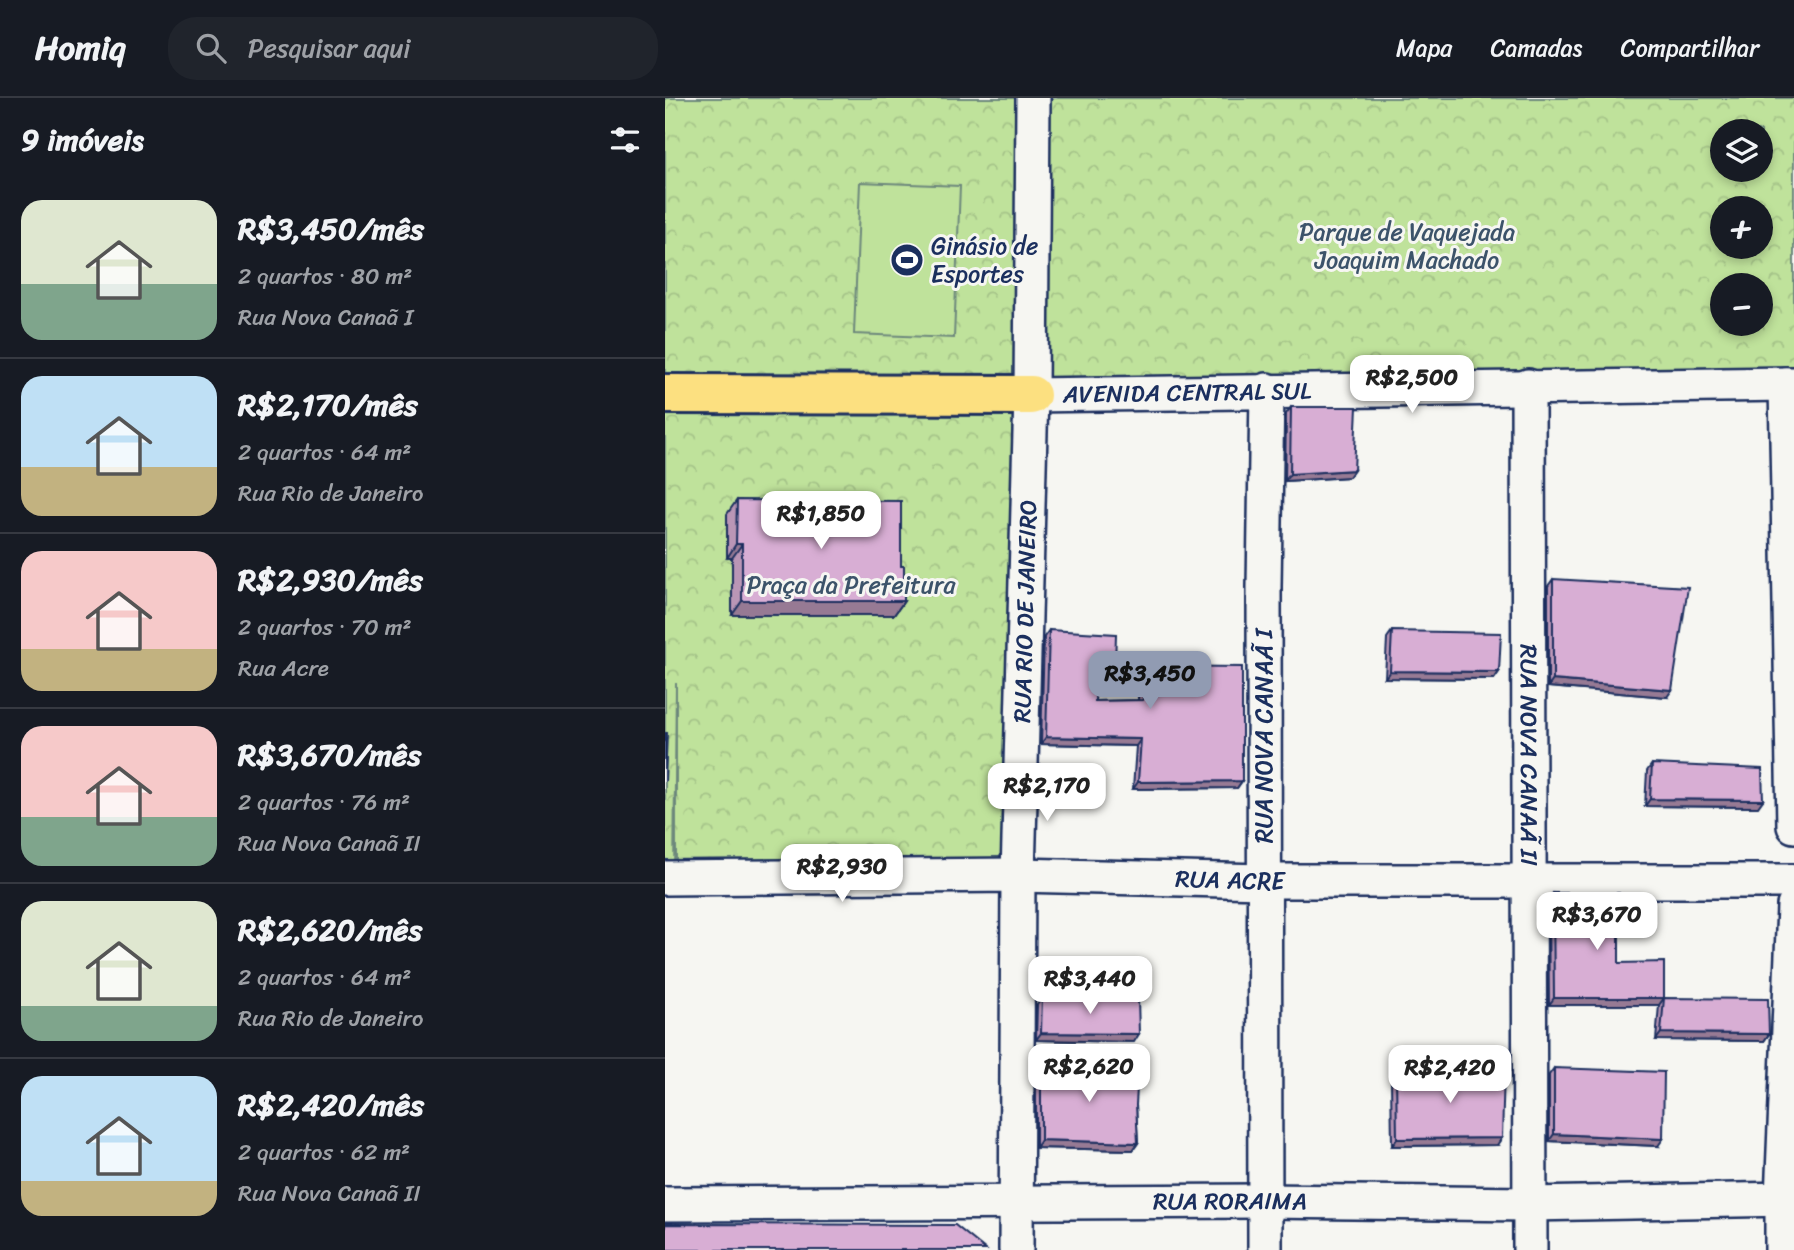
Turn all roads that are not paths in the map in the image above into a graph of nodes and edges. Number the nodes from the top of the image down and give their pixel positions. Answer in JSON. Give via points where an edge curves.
{"nodes":[{"id":1,"x":1013,"y":98,"type":"edge"},
{"id":2,"x":1033,"y":98,"type":"edge"},
{"id":3,"x":1790,"y":384,"type":"edge"},
{"id":4,"x":1528,"y":386,"type":"junction"},
{"id":5,"x":1267,"y":390,"type":"junction"},
{"id":6,"x":665,"y":394,"type":"edge"},
{"id":7,"x":1022,"y":395,"type":"junction"},
{"id":8,"x":1794,"y":826,"type":"edge"},
{"id":9,"x":1011,"y":875,"type":"junction"},
{"id":10,"x":665,"y":878,"type":"edge"},
{"id":11,"x":1264,"y":881,"type":"junction"},
{"id":12,"x":1529,"y":881,"type":"junction"},
{"id":13,"x":1794,"y":881,"type":"edge"},
{"id":14,"x":1794,"y":906,"type":"edge"},
{"id":15,"x":1788,"y":1199,"type":"edge"},
{"id":16,"x":1264,"y":1200,"type":"junction"},
{"id":17,"x":1010,"y":1201,"type":"junction"},
{"id":18,"x":665,"y":1204,"type":"edge"},
{"id":19,"x":1530,"y":1204,"type":"junction"},
{"id":20,"x":1002,"y":1250,"type":"edge"},
{"id":21,"x":1016,"y":1250,"type":"edge"},
{"id":22,"x":1265,"y":1250,"type":"edge"},
{"id":23,"x":1530,"y":1250,"type":"edge"},
{"id":24,"x":1782,"y":1250,"type":"edge"}],
"edges":[{"from":1,"to":7,"type":"street","name":"RUA RIO DE JANEIRO"},
{"from":2,"to":7,"type":"street","name":"RUA RIO DE JANEIRO"},
{"from":3,"to":4,"type":"street","name":"AVENIDA CENTRAL SUL"},
{"from":3,"to":8,"type":"street"},
{"from":4,"to":5,"type":"street","name":"AVENIDA CENTRAL SUL"},
{"from":4,"to":12,"type":"street","name":"RUA NOVA CANAÃ II"},
{"from":5,"to":7,"type":"street","name":"AVENIDA CENTRAL SUL"},
{"from":5,"to":11,"type":"street","name":"RUA NOVA CANAÃ I"},
{"from":6,"to":7,"type":"main road","name":"AVENIDA CENTRAL SUL"},
{"from":7,"to":9,"type":"street","name":"RUA RIO DE JANEIRO"},
{"from":9,"to":10,"type":"street","name":"RUA ACRE"},
{"from":9,"to":11,"type":"street","name":"RUA ACRE"},
{"from":9,"to":17,"type":"street","name":"RUA RIO DE JANEIRO"},
{"from":11,"to":12,"type":"street","name":"RUA ACRE"},
{"from":11,"to":16,"type":"street","name":"RUA NOVA CANAÃ I"},
{"from":12,"to":13,"type":"street","name":"RUA ACRE"},
{"from":12,"to":19,"type":"street","name":"RUA NOVA CANAÃ II"},
{"from":14,"to":15,"type":"street"},
{"from":15,"to":19,"type":"street","name":"RUA RORAIMA"},
{"from":15,"to":24,"type":"street"},
{"from":16,"to":17,"type":"street","name":"RUA RORAIMA"},
{"from":16,"to":19,"type":"street","name":"RUA RORAIMA"},
{"from":16,"to":22,"type":"street","name":"RUA NOVA CANAÃ I"},
{"from":17,"to":18,"type":"street","name":"RUA RORAIMA"},
{"from":17,"to":20,"type":"street","name":"RUA RIO DE JANEIRO"},
{"from":17,"to":21,"type":"street","name":"RUA RIO DE JANEIRO"},
{"from":19,"to":23,"type":"street","name":"RUA NOVA CANAÃ II"}]}
